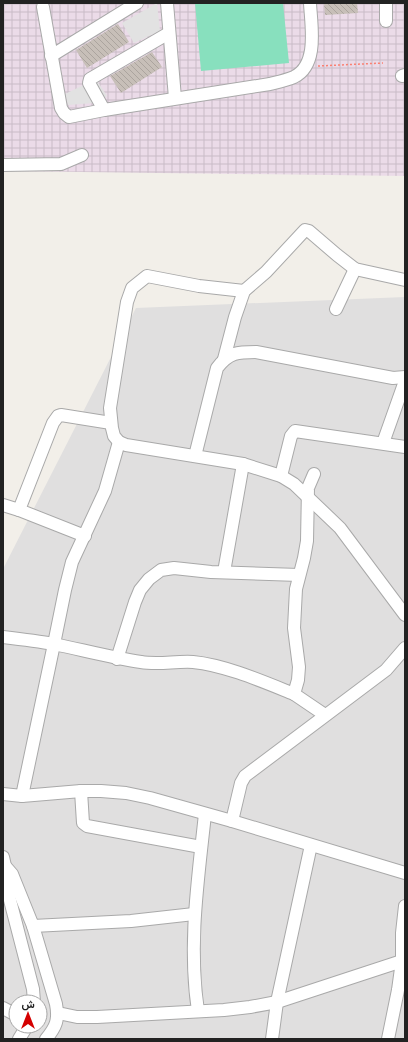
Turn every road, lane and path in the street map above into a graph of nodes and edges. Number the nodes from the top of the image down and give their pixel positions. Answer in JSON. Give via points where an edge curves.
{"nodes":[{"id":1,"x":137,"y":3,"type":"edge"},
{"id":2,"x":167,"y":3,"type":"edge"},
{"id":3,"x":310,"y":3,"type":"edge"},
{"id":4,"x":386,"y":3,"type":"edge"},
{"id":5,"x":43,"y":7,"type":"dead end"},
{"id":6,"x":386,"y":21,"type":"dead end"},
{"id":7,"x":170,"y":33,"type":"junction"},
{"id":8,"x":51,"y":56,"type":"junction"},
{"id":9,"x":384,"y":63,"type":"dead end"},
{"id":10,"x":306,"y":66,"type":"junction"},
{"id":11,"x":176,"y":98,"type":"junction"},
{"id":12,"x":104,"y":110,"type":"junction"},
{"id":13,"x":82,"y":155,"type":"dead end"},
{"id":14,"x":3,"y":165,"type":"edge"},
{"id":15,"x":355,"y":269,"type":"junction"},
{"id":16,"x":405,"y":280,"type":"edge"},
{"id":17,"x":244,"y":291,"type":"junction"},
{"id":18,"x":336,"y":309,"type":"dead end"},
{"id":19,"x":224,"y":359,"type":"junction"},
{"id":20,"x":405,"y":377,"type":"edge"},
{"id":21,"x":405,"y":381,"type":"edge"},
{"id":22,"x":111,"y":423,"type":"junction"},
{"id":23,"x":119,"y":442,"type":"junction"},
{"id":24,"x":382,"y":443,"type":"junction"},
{"id":25,"x":405,"y":447,"type":"edge"},
{"id":26,"x":195,"y":456,"type":"junction"},
{"id":27,"x":243,"y":464,"type":"junction"},
{"id":28,"x":314,"y":474,"type":"dead end"},
{"id":29,"x":281,"y":476,"type":"junction"},
{"id":30,"x":308,"y":497,"type":"junction"},
{"id":31,"x":3,"y":505,"type":"edge"},
{"id":32,"x":19,"y":510,"type":"junction"},
{"id":33,"x":85,"y":536,"type":"junction"},
{"id":34,"x":224,"y":572,"type":"junction"},
{"id":35,"x":300,"y":575,"type":"junction"},
{"id":36,"x":405,"y":615,"type":"edge"},
{"id":37,"x":3,"y":637,"type":"edge"},
{"id":38,"x":54,"y":644,"type":"junction"},
{"id":39,"x":405,"y":648,"type":"edge"},
{"id":40,"x":117,"y":659,"type":"junction"},
{"id":41,"x":294,"y":694,"type":"junction"},
{"id":42,"x":325,"y":715,"type":"junction"},
{"id":43,"x":81,"y":791,"type":"junction"},
{"id":44,"x":3,"y":794,"type":"edge"},
{"id":45,"x":22,"y":796,"type":"junction"},
{"id":46,"x":205,"y":814,"type":"junction"},
{"id":47,"x":232,"y":821,"type":"junction"},
{"id":48,"x":311,"y":845,"type":"junction"},
{"id":49,"x":201,"y":847,"type":"junction"},
{"id":50,"x":4,"y":862,"type":"edge"},
{"id":51,"x":405,"y":873,"type":"edge"},
{"id":52,"x":405,"y":906,"type":"edge"},
{"id":53,"x":194,"y":914,"type":"junction"},
{"id":54,"x":33,"y":926,"type":"junction"},
{"id":55,"x":404,"y":960,"type":"edge"},
{"id":56,"x":33,"y":994,"type":"edge"},
{"id":57,"x":277,"y":1002,"type":"junction"},
{"id":58,"x":198,"y":1011,"type":"junction"},
{"id":59,"x":58,"y":1014,"type":"junction"},
{"id":60,"x":46,"y":1039,"type":"edge"},
{"id":61,"x":272,"y":1039,"type":"edge"},
{"id":62,"x":388,"y":1039,"type":"edge"}],
"edges":[{"from":1,"to":8,"type":"street"},
{"from":2,"to":7,"type":"street"},
{"from":3,"to":10,"type":"street","via":[[312,52]]},
{"from":4,"to":6,"type":"street"},
{"from":5,"to":8,"type":"street"},
{"from":7,"to":11,"type":"street"},
{"from":7,"to":12,"type":"street","via":[[90,79],[89,83]]},
{"from":8,"to":12,"type":"street","via":[[64,114],[69,117]]},
{"from":9,"to":10,"type":"path"},
{"from":10,"to":11,"type":"street","via":[[294,77],[270,84]]},
{"from":11,"to":12,"type":"street"},
{"from":13,"to":14,"type":"street","via":[[61,164]]},
{"from":15,"to":16,"type":"street"},
{"from":15,"to":17,"type":"street","via":[[305,230],[266,272]]},
{"from":15,"to":18,"type":"street"},
{"from":17,"to":19,"type":"street"},
{"from":17,"to":22,"type":"street","via":[[147,276],[132,288],[127,302],[110,408]]},
{"from":19,"to":20,"type":"street","via":[[234,354],[256,352],[393,378]]},
{"from":19,"to":26,"type":"street","via":[[218,368]]},
{"from":21,"to":24,"type":"street"},
{"from":22,"to":23,"type":"street","via":[[114,436]]},
{"from":22,"to":32,"type":"street","via":[[58,416]]},
{"from":23,"to":26,"type":"street"},
{"from":23,"to":33,"type":"street","via":[[105,491]]},
{"from":24,"to":25,"type":"street"},
{"from":24,"to":29,"type":"street","via":[[295,431],[291,436]]},
{"from":26,"to":27,"type":"street"},
{"from":27,"to":29,"type":"street"},
{"from":27,"to":34,"type":"street"},
{"from":28,"to":30,"type":"street","via":[[308,488]]},
{"from":29,"to":30,"type":"street"},
{"from":30,"to":35,"type":"street","via":[[307,541]]},
{"from":30,"to":36,"type":"street","via":[[340,528]]},
{"from":31,"to":32,"type":"street"},
{"from":32,"to":33,"type":"street"},
{"from":33,"to":38,"type":"street","via":[[72,562]]},
{"from":34,"to":35,"type":"street"},
{"from":34,"to":40,"type":"street","via":[[174,568],[161,570],[149,579],[135,602]]},
{"from":35,"to":41,"type":"street","via":[[294,614],[299,674]]},
{"from":37,"to":38,"type":"street"},
{"from":38,"to":40,"type":"street"},
{"from":38,"to":45,"type":"street"},
{"from":39,"to":42,"type":"street","via":[[386,670]]},
{"from":40,"to":41,"type":"street","via":[[209,665],[254,678]]},
{"from":41,"to":42,"type":"street"},
{"from":42,"to":47,"type":"street","via":[[245,776]]},
{"from":43,"to":45,"type":"street"},
{"from":43,"to":46,"type":"street","via":[[126,793]]},
{"from":43,"to":49,"type":"street","via":[[82,818],[87,826]]},
{"from":44,"to":45,"type":"street"},
{"from":46,"to":47,"type":"street"},
{"from":46,"to":49,"type":"street"},
{"from":47,"to":48,"type":"street"},
{"from":48,"to":51,"type":"street"},
{"from":48,"to":57,"type":"street"},
{"from":49,"to":53,"type":"street"},
{"from":50,"to":54,"type":"street","via":[[12,874]]},
{"from":50,"to":56,"type":"street","via":[[4,877]]},
{"from":52,"to":55,"type":"street","via":[[402,933]]},
{"from":53,"to":54,"type":"street"},
{"from":53,"to":58,"type":"street","via":[[194,984]]},
{"from":54,"to":59,"type":"street"},
{"from":55,"to":57,"type":"street"},
{"from":55,"to":62,"type":"street"},
{"from":57,"to":58,"type":"street","via":[[244,1008]]},
{"from":57,"to":61,"type":"street"},
{"from":58,"to":59,"type":"street","via":[[97,1017]]},
{"from":59,"to":60,"type":"street","via":[[56,1026]]}]}
